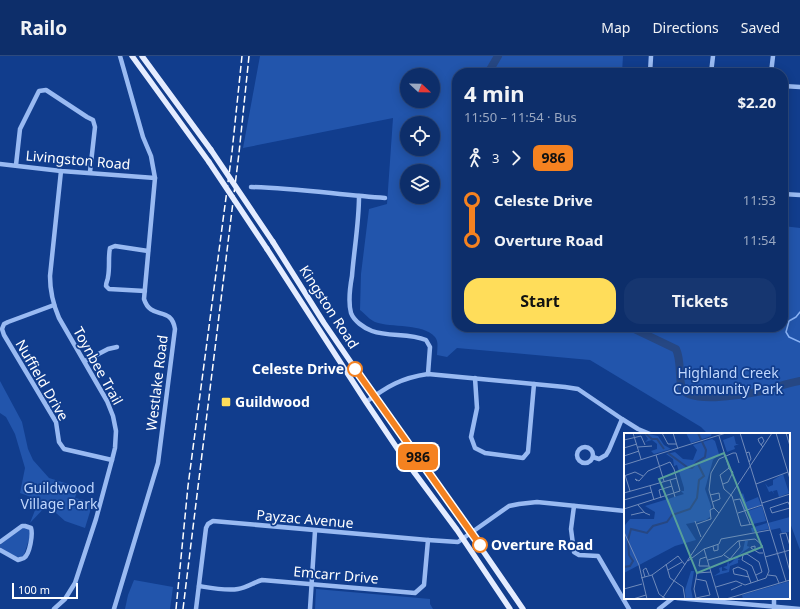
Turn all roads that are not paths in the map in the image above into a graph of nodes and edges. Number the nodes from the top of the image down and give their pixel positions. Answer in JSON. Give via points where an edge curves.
{"nodes":[{"id":1,"x":120,"y":56,"type":"edge"},
{"id":2,"x":132,"y":56,"type":"edge"},
{"id":3,"x":142,"y":56,"type":"edge"},
{"id":4,"x":651,"y":56,"type":"edge"},
{"id":5,"x":713,"y":56,"type":"edge"},
{"id":6,"x":773,"y":56,"type":"edge"},
{"id":7,"x":650,"y":68,"type":"edge"},
{"id":8,"x":712,"y":68,"type":"edge"},
{"id":9,"x":772,"y":68,"type":"edge"},
{"id":10,"x":788,"y":86,"type":"edge"},
{"id":11,"x":800,"y":87,"type":"edge"},
{"id":12,"x":0,"y":164,"type":"edge"},
{"id":13,"x":16,"y":165,"type":"junction"},
{"id":14,"x":61,"y":171,"type":"junction"},
{"id":15,"x":90,"y":172,"type":"junction"},
{"id":16,"x":155,"y":178,"type":"junction"},
{"id":17,"x":251,"y":187,"type":"dead end"},
{"id":18,"x":788,"y":194,"type":"edge"},
{"id":19,"x":800,"y":195,"type":"edge"},
{"id":20,"x":359,"y":196,"type":"junction"},
{"id":21,"x":385,"y":198,"type":"dead end"},
{"id":22,"x":148,"y":251,"type":"junction"},
{"id":23,"x":145,"y":291,"type":"junction"},
{"id":24,"x":54,"y":306,"type":"junction"},
{"id":25,"x":117,"y":347,"type":"dead end"},
{"id":26,"x":85,"y":361,"type":"junction"},
{"id":27,"x":428,"y":374,"type":"junction"},
{"id":28,"x":475,"y":378,"type":"junction"},
{"id":29,"x":534,"y":384,"type":"junction"},
{"id":30,"x":374,"y":396,"type":"junction"},
{"id":31,"x":366,"y":402,"type":"junction"},
{"id":32,"x":622,"y":419,"type":"junction"},
{"id":33,"x":648,"y":433,"type":"edge"},
{"id":34,"x":592,"y":457,"type":"dead end"},
{"id":35,"x":112,"y":460,"type":"junction"},
{"id":36,"x":574,"y":506,"type":"junction"},
{"id":37,"x":624,"y":511,"type":"edge"},
{"id":38,"x":315,"y":531,"type":"junction"},
{"id":39,"x":471,"y":532,"type":"junction"},
{"id":40,"x":463,"y":539,"type":"junction"},
{"id":41,"x":428,"y":540,"type":"junction"},
{"id":42,"x":0,"y":542,"type":"edge"},
{"id":43,"x":0,"y":550,"type":"edge"},
{"id":44,"x":311,"y":584,"type":"junction"},
{"id":45,"x":199,"y":586,"type":"junction"},
{"id":46,"x":671,"y":599,"type":"edge"},
{"id":47,"x":687,"y":599,"type":"edge"},
{"id":48,"x":774,"y":608,"type":"edge"},
{"id":49,"x":54,"y":609,"type":"edge"},
{"id":50,"x":114,"y":609,"type":"edge"},
{"id":51,"x":196,"y":609,"type":"edge"},
{"id":52,"x":310,"y":609,"type":"edge"},
{"id":53,"x":510,"y":609,"type":"edge"},
{"id":54,"x":523,"y":609,"type":"edge"},
{"id":55,"x":629,"y":609,"type":"edge"},
{"id":56,"x":659,"y":609,"type":"edge"},
{"id":57,"x":800,"y":609,"type":"edge"}],
"edges":[{"from":1,"to":16,"type":"street","name":"Westlake Road","via":[[142,137],[151,156]]},
{"from":2,"to":31,"type":"main road","name":"Kingston Road","bridge":true,"via":[[209,162]]},
{"from":3,"to":30,"type":"main road","name":"Kingston Road","bridge":true,"via":[[211,150]]},
{"from":4,"to":7,"type":"street"},
{"from":5,"to":8,"type":"street"},
{"from":6,"to":9,"type":"street"},
{"from":10,"to":11,"type":"street"},
{"from":12,"to":13,"type":"street","name":"Livingston Road"},
{"from":13,"to":14,"type":"street","name":"Livingston Road"},
{"from":13,"to":15,"type":"street","via":[[20,129],[40,91],[46,90],[93,120],[95,128]]},
{"from":14,"to":15,"type":"street","name":"Livingston Road"},
{"from":14,"to":24,"type":"street","name":"Toynbee Trail","via":[[50,276]]},
{"from":15,"to":16,"type":"street","name":"Livingston Road"},
{"from":16,"to":22,"type":"street","name":"Westlake Road"},
{"from":17,"to":20,"type":"street"},
{"from":18,"to":19,"type":"street"},
{"from":20,"to":21,"type":"street"},
{"from":20,"to":27,"type":"street","via":[[350,290],[352,314],[359,323],[371,330],[386,335],[426,340],[430,347]]},
{"from":22,"to":23,"type":"street","name":"Westlake Road"},
{"from":22,"to":23,"type":"street","via":[[115,246],[110,248],[106,282],[109,289]]},
{"from":23,"to":50,"type":"street","name":"Westlake Road","via":[[146,305],[169,316],[175,328],[158,463]]},
{"from":24,"to":26,"type":"street","name":"Toynbee Trail"},
{"from":24,"to":35,"type":"street","name":"Nuffield Drive","via":[[4,324],[4,335],[56,422],[59,442],[64,449]]},
{"from":25,"to":26,"type":"street","via":[[108,348]]},
{"from":26,"to":35,"type":"street","name":"Toynbee Trail","via":[[113,416],[116,431]]},
{"from":27,"to":28,"type":"street"},
{"from":27,"to":30,"type":"street","via":[[406,378]]},
{"from":28,"to":29,"type":"street"},
{"from":28,"to":29,"type":"street","via":[[478,408],[471,437],[475,448],[485,453],[523,458],[528,452]]},
{"from":29,"to":32,"type":"street","via":[[574,388]]},
{"from":30,"to":31,"type":"street"},
{"from":30,"to":39,"type":"main road","name":"Kingston Road"},
{"from":31,"to":40,"type":"main road","name":"Kingston Road"},
{"from":32,"to":33,"type":"street"},
{"from":32,"to":34,"type":"street","via":[[606,454],[599,459]]},
{"from":35,"to":49,"type":"street","name":"Toynbee Trail","via":[[75,583],[65,599]]},
{"from":36,"to":37,"type":"street"},
{"from":36,"to":39,"type":"street","via":[[537,502],[508,506]]},
{"from":36,"to":55,"type":"street","via":[[571,529],[574,552],[579,555],[598,556]]},
{"from":38,"to":41,"type":"street","name":"Payzac Avenue"},
{"from":38,"to":44,"type":"street"},
{"from":38,"to":45,"type":"street","name":"Payzac Avenue","via":[[210,522],[206,528]]},
{"from":39,"to":40,"type":"street"},
{"from":39,"to":54,"type":"main road","name":"Kingston Road"},
{"from":40,"to":41,"type":"street","name":"Payzac Avenue","via":[[458,542]]},
{"from":40,"to":53,"type":"main road","name":"Kingston Road"},
{"from":41,"to":44,"type":"street","name":"Emcarr Drive","via":[[424,585],[415,593]]},
{"from":42,"to":43,"type":"street","via":[[22,526],[31,528],[32,539],[24,558],[18,560]]},
{"from":44,"to":45,"type":"street","name":"Emcarr Drive","via":[[262,580],[236,589]]},
{"from":44,"to":52,"type":"street"},
{"from":45,"to":51,"type":"street"},
{"from":46,"to":56,"type":"street"},
{"from":47,"to":48,"type":"street"},
{"from":48,"to":57,"type":"street"}]}
